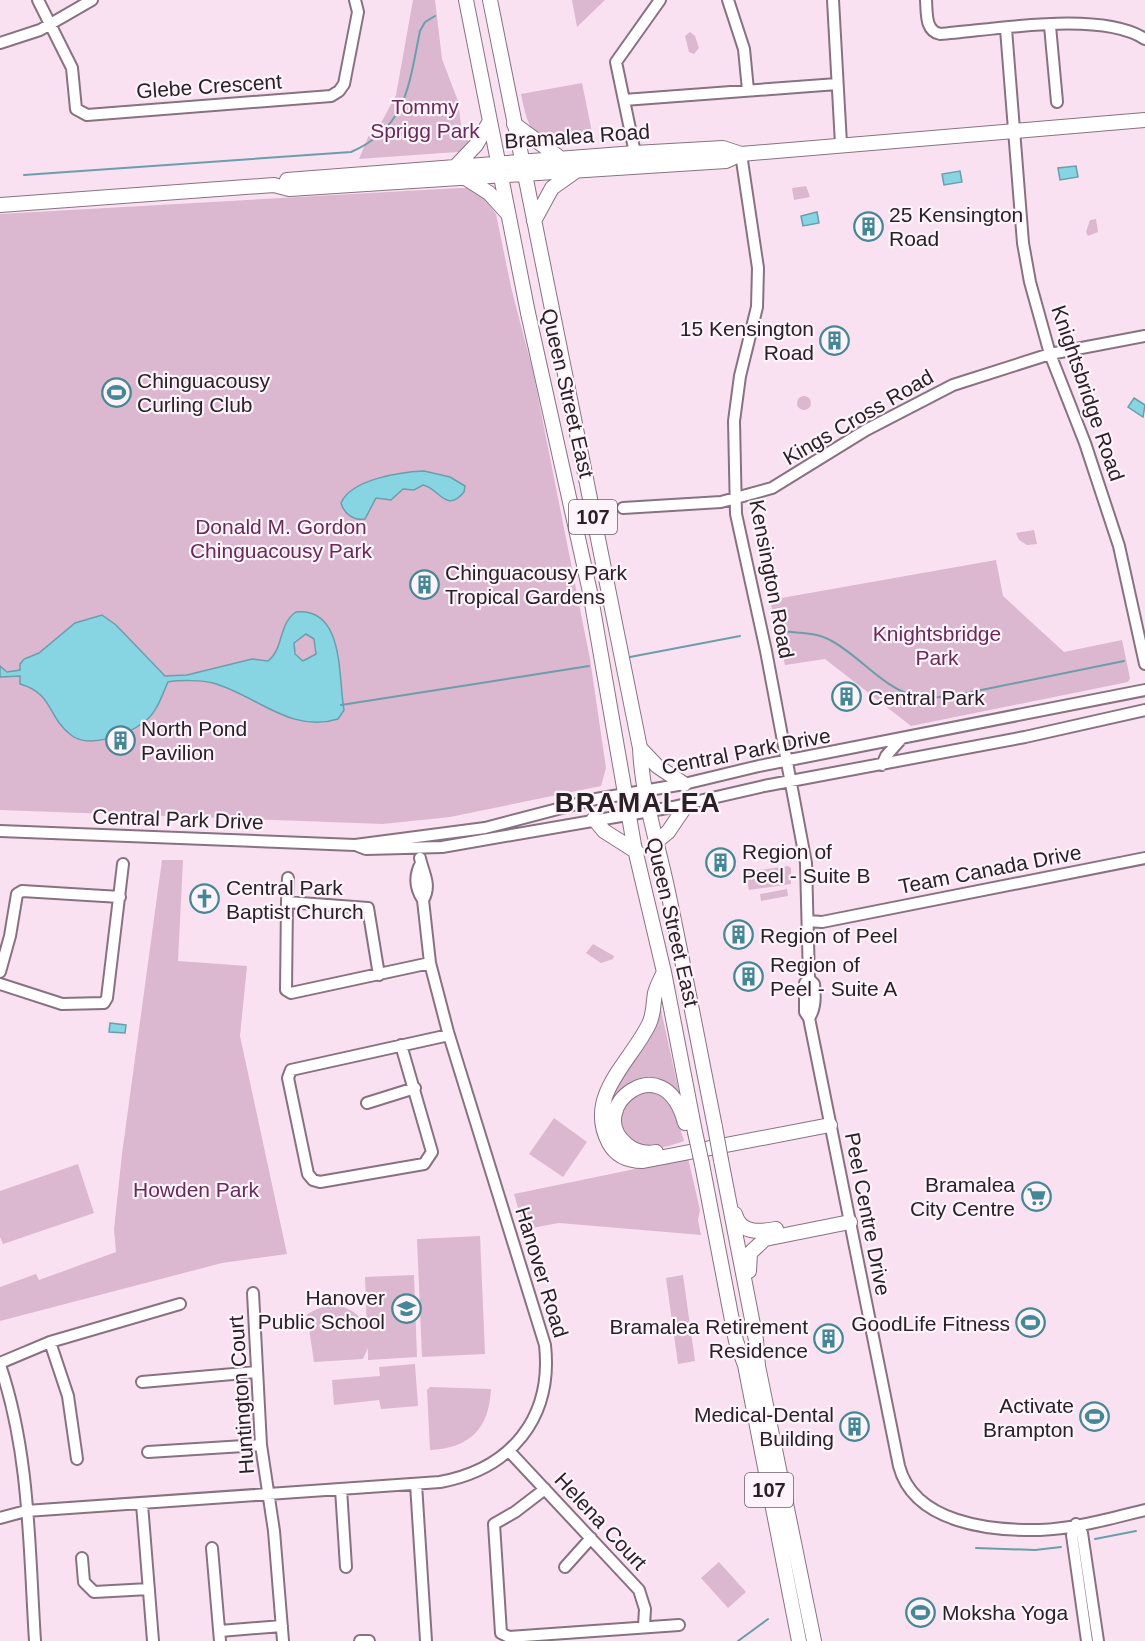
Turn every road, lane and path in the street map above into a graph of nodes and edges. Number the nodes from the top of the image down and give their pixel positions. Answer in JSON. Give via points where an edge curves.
{"nodes":[{"id":1,"x":38,"y":0,"type":"edge"},
{"id":2,"x":92,"y":0,"type":"edge"},
{"id":3,"x":355,"y":0,"type":"edge"},
{"id":4,"x":466,"y":0,"type":"edge"},
{"id":5,"x":490,"y":0,"type":"edge"},
{"id":6,"x":660,"y":0,"type":"edge"},
{"id":7,"x":728,"y":0,"type":"edge"},
{"id":8,"x":833,"y":0,"type":"edge"},
{"id":9,"x":926,"y":0,"type":"edge"},
{"id":10,"x":49,"y":25,"type":"junction"},
{"id":11,"x":1050,"y":26,"type":"junction"},
{"id":12,"x":1006,"y":29,"type":"junction"},
{"id":13,"x":1145,"y":39,"type":"edge"},
{"id":14,"x":0,"y":43,"type":"edge"},
{"id":15,"x":837,"y":84,"type":"junction"},
{"id":16,"x":748,"y":90,"type":"junction"},
{"id":17,"x":624,"y":100,"type":"junction"},
{"id":18,"x":1057,"y":102,"type":"dead end"},
{"id":19,"x":1145,"y":120,"type":"edge"},
{"id":20,"x":490,"y":121,"type":"junction"},
{"id":21,"x":514,"y":124,"type":"junction"},
{"id":22,"x":1015,"y":130,"type":"junction"},
{"id":23,"x":841,"y":144,"type":"junction"},
{"id":24,"x":635,"y":153,"type":"junction"},
{"id":25,"x":741,"y":154,"type":"junction"},
{"id":26,"x":560,"y":158,"type":"junction"},
{"id":27,"x":456,"y":166,"type":"junction"},
{"id":28,"x":523,"y":167,"type":"junction"},
{"id":29,"x":500,"y":169,"type":"junction"},
{"id":30,"x":577,"y":170,"type":"junction"},
{"id":31,"x":467,"y":179,"type":"junction"},
{"id":32,"x":274,"y":185,"type":"junction"},
{"id":33,"x":0,"y":205,"type":"edge"},
{"id":34,"x":508,"y":214,"type":"junction"},
{"id":35,"x":534,"y":221,"type":"junction"},
{"id":36,"x":1145,"y":336,"type":"edge"},
{"id":37,"x":1050,"y":354,"type":"junction"},
{"id":38,"x":735,"y":499,"type":"junction"},
{"id":39,"x":622,"y":508,"type":"dead end"},
{"id":40,"x":1145,"y":664,"type":"edge"},
{"id":41,"x":1145,"y":690,"type":"edge"},
{"id":42,"x":1145,"y":710,"type":"edge"},
{"id":43,"x":902,"y":739,"type":"junction"},
{"id":44,"x":640,"y":748,"type":"junction"},
{"id":45,"x":787,"y":762,"type":"junction"},
{"id":46,"x":882,"y":765,"type":"junction"},
{"id":47,"x":791,"y":782,"type":"junction"},
{"id":48,"x":684,"y":784,"type":"junction"},
{"id":49,"x":645,"y":791,"type":"junction"},
{"id":50,"x":625,"y":794,"type":"junction"},
{"id":51,"x":687,"y":804,"type":"junction"},
{"id":52,"x":649,"y":811,"type":"junction"},
{"id":53,"x":628,"y":814,"type":"junction"},
{"id":54,"x":594,"y":819,"type":"junction"},
{"id":55,"x":0,"y":831,"type":"edge"},
{"id":56,"x":657,"y":842,"type":"junction"},
{"id":57,"x":418,"y":843,"type":"junction"},
{"id":58,"x":637,"y":852,"type":"junction"},
{"id":59,"x":1145,"y":858,"type":"edge"},
{"id":60,"x":123,"y":864,"type":"dead end"},
{"id":61,"x":288,"y":878,"type":"dead end"},
{"id":62,"x":120,"y":897,"type":"junction"},
{"id":63,"x":287,"y":902,"type":"junction"},
{"id":64,"x":808,"y":921,"type":"junction"},
{"id":65,"x":430,"y":963,"type":"junction"},
{"id":66,"x":0,"y":972,"type":"edge"},
{"id":67,"x":664,"y":972,"type":"junction"},
{"id":68,"x":379,"y":975,"type":"junction"},
{"id":69,"x":0,"y":984,"type":"edge"},
{"id":70,"x":449,"y":1035,"type":"junction"},
{"id":71,"x":402,"y":1046,"type":"junction"},
{"id":72,"x":415,"y":1088,"type":"junction"},
{"id":73,"x":367,"y":1103,"type":"dead end"},
{"id":74,"x":830,"y":1121,"type":"junction"},
{"id":75,"x":695,"y":1132,"type":"junction"},
{"id":76,"x":725,"y":1180,"type":"junction"},
{"id":77,"x":849,"y":1218,"type":"junction"},
{"id":78,"x":253,"y":1293,"type":"dead end"},
{"id":79,"x":180,"y":1304,"type":"dead end"},
{"id":80,"x":756,"y":1340,"type":"junction"},
{"id":81,"x":50,"y":1342,"type":"junction"},
{"id":82,"x":0,"y":1364,"type":"edge"},
{"id":83,"x":257,"y":1372,"type":"junction"},
{"id":84,"x":142,"y":1382,"type":"dead end"},
{"id":85,"x":261,"y":1445,"type":"junction"},
{"id":86,"x":509,"y":1451,"type":"junction"},
{"id":87,"x":148,"y":1452,"type":"dead end"},
{"id":88,"x":77,"y":1459,"type":"dead end"},
{"id":89,"x":417,"y":1484,"type":"junction"},
{"id":90,"x":341,"y":1489,"type":"junction"},
{"id":91,"x":545,"y":1489,"type":"junction"},
{"id":92,"x":268,"y":1494,"type":"junction"},
{"id":93,"x":142,"y":1504,"type":"junction"},
{"id":94,"x":1145,"y":1510,"type":"edge"},
{"id":95,"x":26,"y":1511,"type":"junction"},
{"id":96,"x":0,"y":1518,"type":"edge"},
{"id":97,"x":1076,"y":1524,"type":"junction"},
{"id":98,"x":591,"y":1538,"type":"junction"},
{"id":99,"x":212,"y":1548,"type":"dead end"},
{"id":100,"x":82,"y":1558,"type":"dead end"},
{"id":101,"x":346,"y":1567,"type":"dead end"},
{"id":102,"x":565,"y":1567,"type":"dead end"},
{"id":103,"x":148,"y":1589,"type":"junction"},
{"id":104,"x":680,"y":1625,"type":"dead end"},
{"id":105,"x":282,"y":1626,"type":"junction"},
{"id":106,"x":644,"y":1626,"type":"junction"},
{"id":107,"x":220,"y":1636,"type":"edge"},
{"id":108,"x":816,"y":1639,"type":"edge"},
{"id":109,"x":798,"y":1640,"type":"edge"},
{"id":110,"x":35,"y":1641,"type":"edge"},
{"id":111,"x":153,"y":1641,"type":"edge"},
{"id":112,"x":283,"y":1641,"type":"edge"},
{"id":113,"x":360,"y":1641,"type":"edge"},
{"id":114,"x":369,"y":1641,"type":"edge"},
{"id":115,"x":426,"y":1641,"type":"edge"},
{"id":116,"x":1087,"y":1641,"type":"edge"},
{"id":117,"x":1098,"y":1641,"type":"edge"}],
"edges":[{"from":1,"to":10,"type":"street"},
{"from":2,"to":10,"type":"street"},
{"from":3,"to":10,"type":"street","name":"Glebe Crescent","via":[[358,12],[344,84],[331,96],[82,114],[75,106],[72,68]]},
{"from":4,"to":20,"type":"main road","name":"Queen Street East","number":"107"},
{"from":5,"to":21,"type":"main road","name":"Queen Street East","number":"107"},
{"from":6,"to":17,"type":"street","via":[[616,62]]},
{"from":7,"to":16,"type":"street","via":[[744,49]]},
{"from":8,"to":15,"type":"street"},
{"from":9,"to":12,"type":"street","via":[[933,33]]},
{"from":10,"to":14,"type":"street"},
{"from":11,"to":12,"type":"street"},
{"from":11,"to":13,"type":"street","via":[[1095,22],[1130,30]]},
{"from":11,"to":18,"type":"street"},
{"from":12,"to":22,"type":"street","name":"Knightsbridge Road"},
{"from":15,"to":16,"type":"street"},
{"from":15,"to":23,"type":"street"},
{"from":16,"to":17,"type":"street"},
{"from":17,"to":24,"type":"street"},
{"from":19,"to":22,"type":"main road","name":"Bramalea Road"},
{"from":20,"to":27,"type":"main road","via":[[476,145]]},
{"from":20,"to":29,"type":"main road","name":"Queen Street East","number":"107"},
{"from":21,"to":26,"type":"main road"},
{"from":21,"to":28,"type":"main road","name":"Queen Street East","number":"107"},
{"from":22,"to":23,"type":"main road","name":"Bramalea Road"},
{"from":22,"to":37,"type":"street","name":"Knightsbridge Road","via":[[1023,243]]},
{"from":23,"to":25,"type":"main road","name":"Bramalea Road"},
{"from":24,"to":25,"type":"main road","name":"Bramalea Road","via":[[723,148]]},
{"from":24,"to":26,"type":"main road","name":"Bramalea Road"},
{"from":25,"to":30,"type":"main road","name":"Bramalea Road","via":[[726,160]]},
{"from":25,"to":38,"type":"street","name":"Kensington Road","via":[[758,268],[757,307],[740,376],[734,421]]},
{"from":26,"to":28,"type":"main road","name":"Bramalea Road"},
{"from":27,"to":29,"type":"main road","name":"Bramalea Road"},
{"from":27,"to":32,"type":"main road","name":"Bramalea Road","via":[[299,179]]},
{"from":28,"to":29,"type":"main road","name":"Bramalea Road"},
{"from":28,"to":30,"type":"main road","name":"Bramalea Road"},
{"from":28,"to":35,"type":"main road","name":"Queen Street East","number":"107"},
{"from":29,"to":31,"type":"main road","name":"Bramalea Road"},
{"from":29,"to":34,"type":"main road","name":"Queen Street East","number":"107"},
{"from":30,"to":35,"type":"main road","via":[[552,188]]},
{"from":31,"to":32,"type":"main road","name":"Bramalea Road","via":[[289,189]]},
{"from":31,"to":34,"type":"main road","via":[[489,193]]},
{"from":32,"to":33,"type":"main road","name":"Bramalea Road"},
{"from":34,"to":50,"type":"main road","name":"Queen Street East","number":"107","via":[[592,602]]},
{"from":35,"to":44,"type":"main road","name":"Queen Street East","number":"107"},
{"from":36,"to":37,"type":"street","name":"Kings Cross Road"},
{"from":37,"to":38,"type":"street","name":"Kings Cross Road","via":[[953,385],[866,430],[791,479]]},
{"from":37,"to":40,"type":"street","name":"Knightsbridge Road","via":[[1119,546]]},
{"from":38,"to":39,"type":"street","name":"Kings Cross Road"},
{"from":38,"to":45,"type":"street","name":"Kensington Road"},
{"from":41,"to":43,"type":"street","name":"Central Park Drive"},
{"from":42,"to":46,"type":"street","name":"Central Park Drive"},
{"from":43,"to":45,"type":"street","name":"Central Park Drive"},
{"from":43,"to":46,"type":"street"},
{"from":44,"to":48,"type":"main road","via":[[657,766]]},
{"from":44,"to":49,"type":"main road","name":"Queen Street East","number":"107"},
{"from":45,"to":47,"type":"street","name":"Kensington Road"},
{"from":45,"to":48,"type":"street","name":"Central Park Drive"},
{"from":46,"to":47,"type":"street","name":"Central Park Drive"},
{"from":47,"to":51,"type":"street","name":"Central Park Drive"},
{"from":47,"to":64,"type":"street","name":"Peel Centre Drive","via":[[806,863]]},
{"from":48,"to":49,"type":"street","name":"Central Park Drive"},
{"from":49,"to":50,"type":"street","name":"Central Park Drive"},
{"from":49,"to":52,"type":"main road","name":"Queen Street East","number":"107"},
{"from":50,"to":53,"type":"main road","name":"Queen Street East","number":"107"},
{"from":50,"to":57,"type":"street","name":"Central Park Drive"},
{"from":51,"to":52,"type":"street","name":"Central Park Drive"},
{"from":51,"to":56,"type":"main road"},
{"from":52,"to":53,"type":"street","name":"Central Park Drive"},
{"from":52,"to":56,"type":"main road","name":"Queen Street East","number":"107"},
{"from":53,"to":54,"type":"street","name":"Central Park Drive"},
{"from":53,"to":58,"type":"main road","name":"Queen Street East","number":"107"},
{"from":54,"to":57,"type":"street","name":"Central Park Drive","via":[[452,845]]},
{"from":54,"to":58,"type":"main road","via":[[604,831]]},
{"from":55,"to":57,"type":"street","name":"Central Park Drive","via":[[355,845],[370,841]]},
{"from":56,"to":76,"type":"main road","name":"Queen Street East","number":"107","bridge":true},
{"from":57,"to":65,"type":"street","name":"Hanover Road","via":[[421,863],[416,872],[417,892],[423,900]]},
{"from":58,"to":67,"type":"main road","name":"Queen Street East","number":"107"},
{"from":59,"to":64,"type":"street","name":"Team Canada Drive","via":[[822,922]]},
{"from":60,"to":62,"type":"street"},
{"from":61,"to":63,"type":"street"},
{"from":62,"to":66,"type":"street","via":[[22,891],[17,894]]},
{"from":62,"to":69,"type":"street","via":[[105,1003],[62,1004]]},
{"from":63,"to":68,"type":"street","via":[[368,908]]},
{"from":63,"to":68,"type":"street","via":[[286,990],[291,993]]},
{"from":64,"to":74,"type":"street","name":"Peel Centre Drive","via":[[810,979],[805,983],[805,1012],[810,1018]]},
{"from":65,"to":68,"type":"street"},
{"from":65,"to":70,"type":"street","name":"Hanover Road"},
{"from":67,"to":74,"type":"main road","via":[[649,1025],[603,1097],[604,1130],[615,1151],[628,1160],[643,1161]]},
{"from":67,"to":75,"type":"main road","name":"Queen Street East","number":"107"},
{"from":70,"to":71,"type":"street"},
{"from":70,"to":86,"type":"street","name":"Hanover Road","via":[[545,1345],[546,1375],[539,1407]]},
{"from":71,"to":72,"type":"street"},
{"from":71,"to":72,"type":"street","via":[[291,1070],[288,1078],[308,1174],[313,1180],[424,1164],[432,1152]]},
{"from":72,"to":73,"type":"street"},
{"from":74,"to":75,"type":"main road","via":[[650,1153],[623,1142],[615,1126],[615,1113],[629,1091],[652,1085],[674,1098],[686,1126]]},
{"from":74,"to":77,"type":"street","name":"Peel Centre Drive"},
{"from":75,"to":109,"type":"main road","name":"Queen Street East","number":"107","bridge":true},
{"from":76,"to":77,"type":"main road","via":[[735,1218],[750,1230],[767,1231]]},
{"from":76,"to":80,"type":"main road","name":"Queen Street East","number":"107"},
{"from":77,"to":80,"type":"main road","via":[[772,1237],[755,1246],[748,1262],[760,1325]]},
{"from":77,"to":97,"type":"street","name":"Peel Centre Drive","via":[[899,1466],[909,1491],[952,1520],[1041,1530]]},
{"from":78,"to":83,"type":"street","name":"Huntington Court"},
{"from":79,"to":81,"type":"street"},
{"from":80,"to":108,"type":"main road","name":"Queen Street East","number":"107","via":[[758,1366]]},
{"from":81,"to":82,"type":"street"},
{"from":81,"to":88,"type":"street","via":[[68,1396]]},
{"from":82,"to":95,"type":"street","via":[[18,1424]]},
{"from":83,"to":84,"type":"street"},
{"from":83,"to":85,"type":"street","name":"Huntington Court"},
{"from":85,"to":87,"type":"street"},
{"from":85,"to":92,"type":"street","name":"Huntington Court"},
{"from":86,"to":89,"type":"street","name":"Hanover Road","via":[[459,1479]]},
{"from":86,"to":91,"type":"street","name":"Helena Court"},
{"from":89,"to":90,"type":"street","name":"Hanover Road"},
{"from":89,"to":115,"type":"street"},
{"from":90,"to":92,"type":"street","name":"Hanover Road"},
{"from":90,"to":101,"type":"street"},
{"from":91,"to":98,"type":"street","name":"Helena Court"},
{"from":91,"to":106,"type":"street","via":[[494,1524],[501,1633],[509,1637]]},
{"from":92,"to":93,"type":"street","name":"Hanover Road"},
{"from":92,"to":105,"type":"street","name":"Huntington Court"},
{"from":93,"to":95,"type":"street","name":"Hanover Road"},
{"from":93,"to":103,"type":"street"},
{"from":94,"to":97,"type":"street","name":"Peel Centre Drive"},
{"from":95,"to":96,"type":"street","name":"Hanover Road"},
{"from":95,"to":110,"type":"street"},
{"from":97,"to":116,"type":"street","via":[[1072,1535]]},
{"from":97,"to":117,"type":"street","via":[[1082,1533]]},
{"from":98,"to":102,"type":"street"},
{"from":98,"to":106,"type":"street","name":"Helena Court","via":[[639,1590],[645,1609]]},
{"from":99,"to":107,"type":"street"},
{"from":100,"to":103,"type":"street","via":[[84,1582],[94,1592]]},
{"from":103,"to":111,"type":"street"},
{"from":104,"to":106,"type":"street"},
{"from":105,"to":107,"type":"street"},
{"from":105,"to":112,"type":"street","name":"Huntington Court"},
{"from":113,"to":114,"type":"street"}]}
